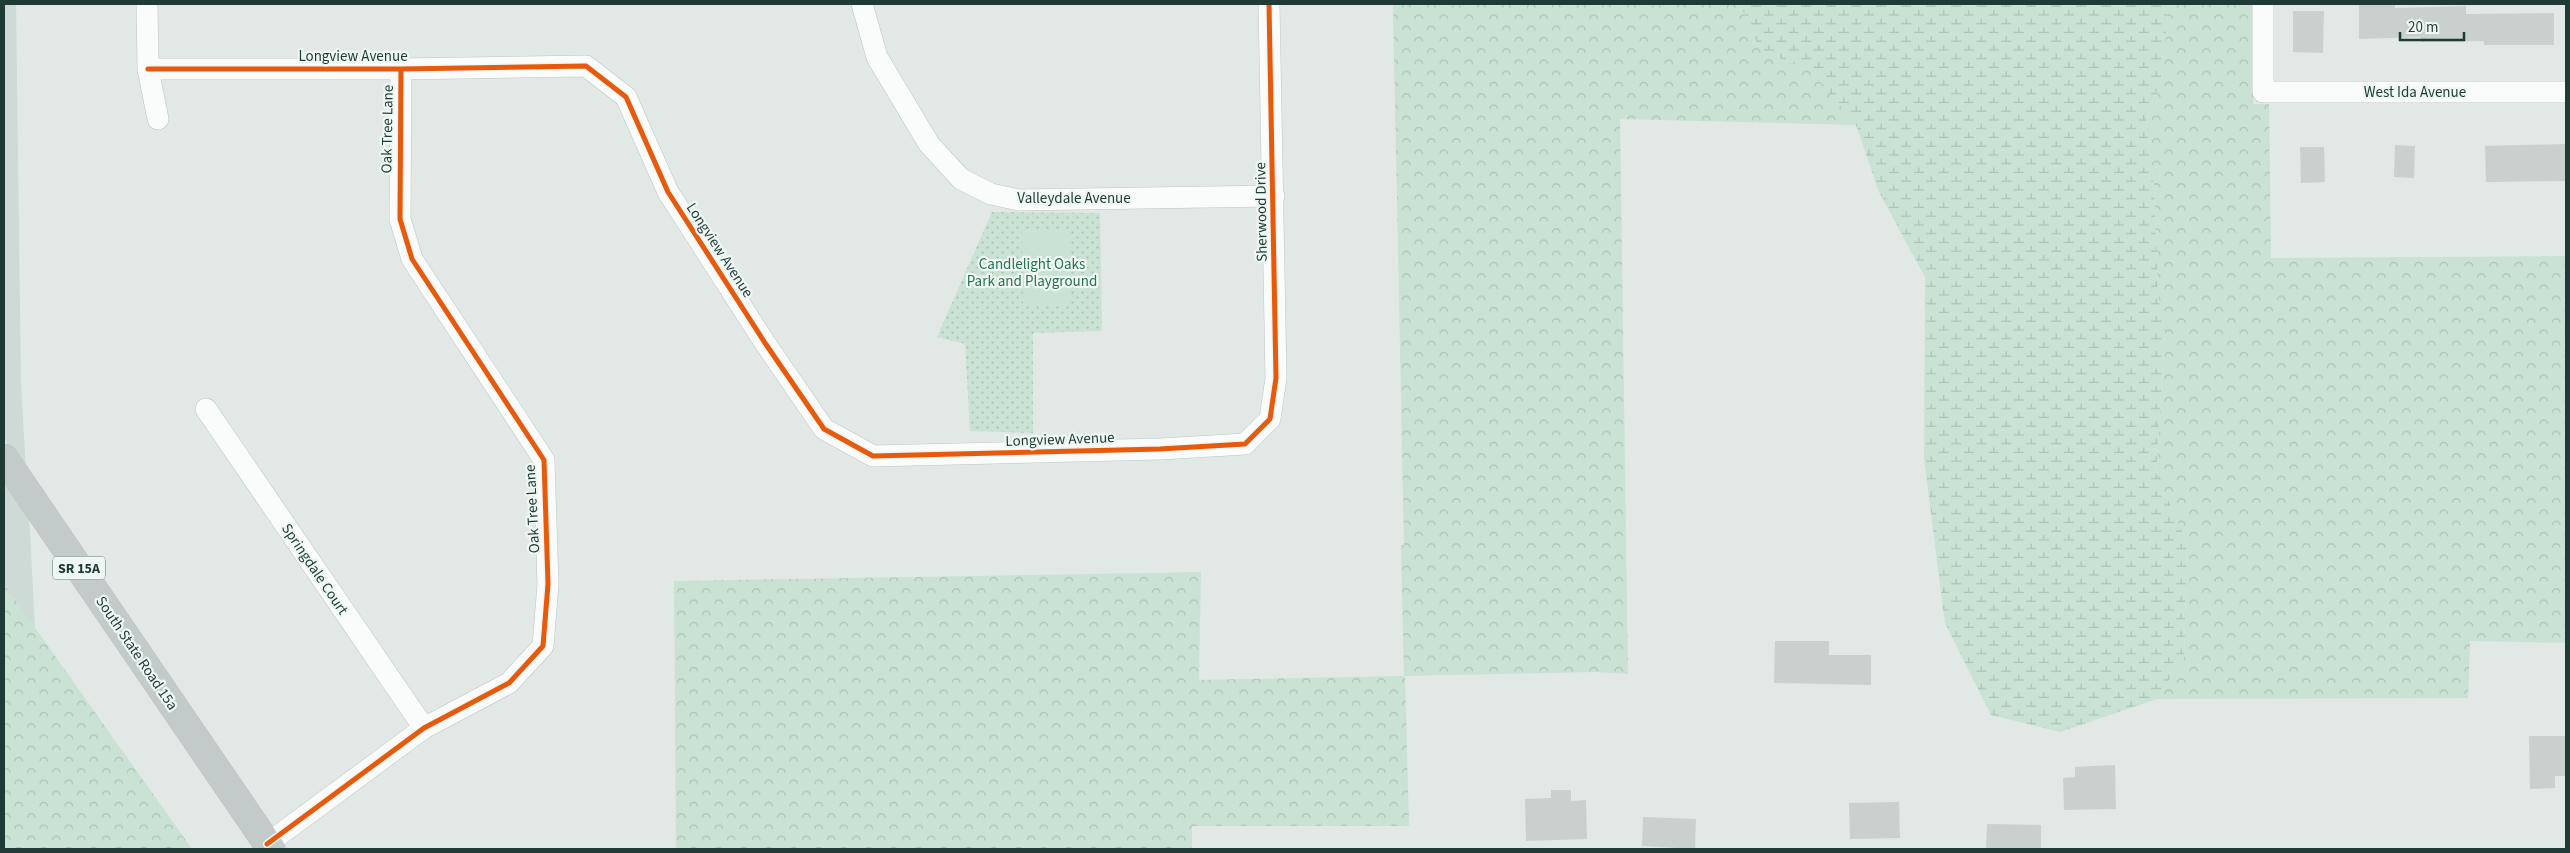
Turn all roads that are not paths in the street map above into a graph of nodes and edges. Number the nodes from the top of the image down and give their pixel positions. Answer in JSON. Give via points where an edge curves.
{"nodes":[{"id":1,"x":147,"y":4,"type":"edge"},
{"id":2,"x":862,"y":4,"type":"edge"},
{"id":3,"x":1269,"y":4,"type":"edge"},
{"id":4,"x":2263,"y":4,"type":"edge"},
{"id":5,"x":148,"y":69,"type":"junction"},
{"id":6,"x":401,"y":69,"type":"junction"},
{"id":7,"x":2566,"y":92,"type":"edge"},
{"id":8,"x":158,"y":119,"type":"dead end"},
{"id":9,"x":1274,"y":196,"type":"junction"},
{"id":10,"x":206,"y":409,"type":"dead end"},
{"id":11,"x":1270,"y":419,"type":"joint"},
{"id":12,"x":4,"y":458,"type":"edge"},
{"id":13,"x":424,"y":728,"type":"junction"},
{"id":14,"x":269,"y":846,"type":"edge"}],
"edges":[{"from":1,"to":5,"type":"street"},
{"from":2,"to":9,"type":"street","name":"Valleydale Avenue","via":[[877,57],[930,144],[962,179],[991,194],[1019,200]]},
{"from":3,"to":9,"type":"street","name":"Sherwood Drive"},
{"from":4,"to":7,"type":"street","name":"West Ida Avenue","via":[[2263,92]]},
{"from":5,"to":6,"type":"street","name":"Longview Avenue"},
{"from":5,"to":8,"type":"street"},
{"from":6,"to":11,"type":"street","name":"Longview Avenue","via":[[586,66],[626,98],[668,192],[824,429],[873,456],[1245,444]]},
{"from":6,"to":13,"type":"street","name":"Oak Tree Lane","via":[[400,219],[412,258],[544,460],[548,584],[543,646],[509,682]]},
{"from":9,"to":11,"type":"street","name":"Sherwood Drive","via":[[1276,378]]},
{"from":10,"to":13,"type":"street","name":"Springdale Court"},
{"from":12,"to":14,"type":"highway","name":"South State Road 15a","number":"SR 15A"},
{"from":13,"to":14,"type":"street","name":"Oak Tree Lane"}]}
